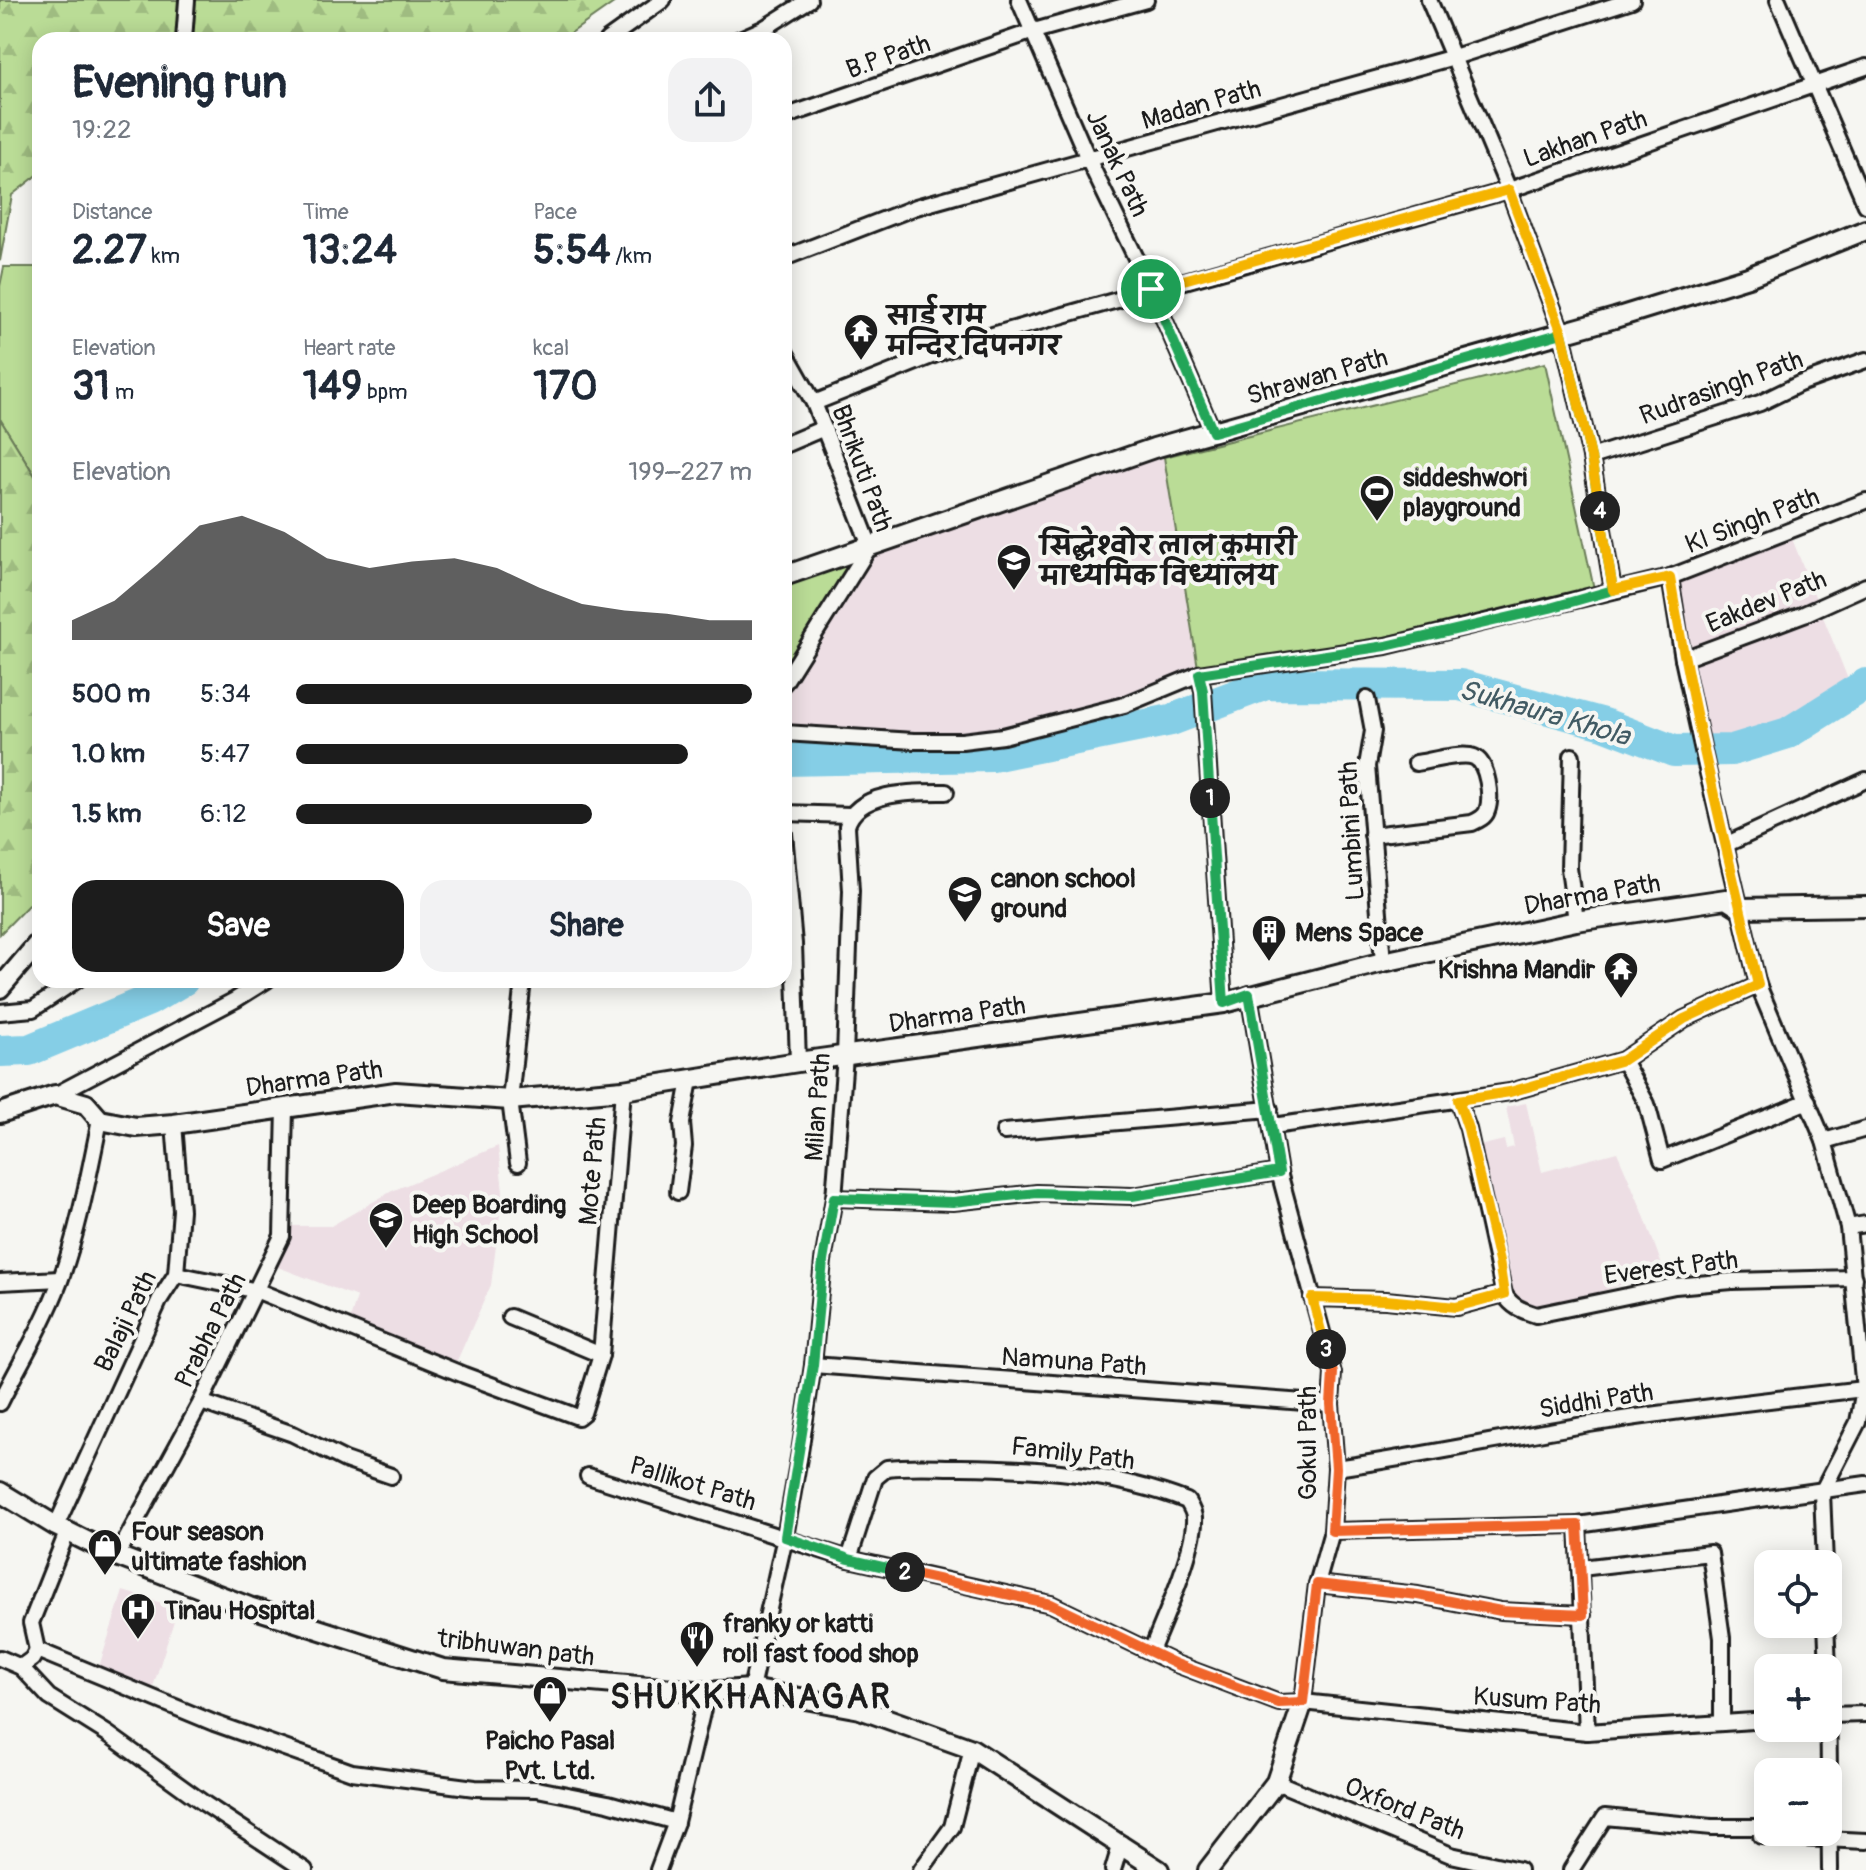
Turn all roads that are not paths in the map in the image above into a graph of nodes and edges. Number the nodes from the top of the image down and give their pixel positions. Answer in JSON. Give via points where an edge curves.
{"nodes":[{"id":1,"x":187,"y":0,"type":"edge"},
{"id":2,"x":663,"y":0,"type":"edge"},
{"id":3,"x":809,"y":0,"type":"edge"},
{"id":4,"x":1019,"y":0,"type":"edge"},
{"id":5,"x":1146,"y":0,"type":"edge"},
{"id":6,"x":1429,"y":0,"type":"edge"},
{"id":7,"x":1632,"y":0,"type":"edge"},
{"id":8,"x":1778,"y":0,"type":"edge"},
{"id":9,"x":1034,"y":31,"type":"junction"},
{"id":10,"x":185,"y":32,"type":"edge"},
{"id":11,"x":621,"y":32,"type":"edge"},
{"id":12,"x":756,"y":32,"type":"edge"},
{"id":13,"x":1454,"y":57,"type":"junction"},
{"id":14,"x":1866,"y":67,"type":"edge"},
{"id":15,"x":1814,"y":84,"type":"junction"},
{"id":16,"x":792,"y":114,"type":"edge"},
{"id":17,"x":1089,"y":161,"type":"junction"},
{"id":18,"x":1509,"y":190,"type":"junction"},
{"id":19,"x":1866,"y":205,"type":"edge"},
{"id":20,"x":1866,"y":230,"type":"edge"},
{"id":21,"x":792,"y":255,"type":"edge"},
{"id":22,"x":1151,"y":289,"type":"junction"},
{"id":23,"x":1562,"y":333,"type":"junction"},
{"id":24,"x":1866,"y":360,"type":"edge"},
{"id":25,"x":792,"y":364,"type":"edge"},
{"id":26,"x":814,"y":403,"type":"junction"},
{"id":27,"x":824,"y":428,"type":"junction"},
{"id":28,"x":1213,"y":432,"type":"junction"},
{"id":29,"x":792,"y":442,"type":"edge"},
{"id":30,"x":1591,"y":457,"type":"junction"},
{"id":31,"x":1866,"y":501,"type":"edge"},
{"id":32,"x":870,"y":546,"type":"junction"},
{"id":33,"x":792,"y":573,"type":"edge"},
{"id":34,"x":1670,"y":577,"type":"junction"},
{"id":35,"x":1866,"y":586,"type":"edge"},
{"id":36,"x":1613,"y":590,"type":"junction"},
{"id":37,"x":1683,"y":659,"type":"junction"},
{"id":38,"x":792,"y":670,"type":"edge"},
{"id":39,"x":1199,"y":674,"type":"junction"},
{"id":40,"x":1367,"y":699,"type":"dead end"},
{"id":41,"x":792,"y":733,"type":"edge"},
{"id":42,"x":1572,"y":756,"type":"dead end"},
{"id":43,"x":1416,"y":763,"type":"dead end"},
{"id":44,"x":1866,"y":780,"type":"edge"},
{"id":45,"x":946,"y":792,"type":"dead end"},
{"id":46,"x":792,"y":813,"type":"edge"},
{"id":47,"x":850,"y":815,"type":"junction"},
{"id":48,"x":1372,"y":835,"type":"junction"},
{"id":49,"x":1725,"y":845,"type":"junction"},
{"id":50,"x":1866,"y":906,"type":"edge"},
{"id":51,"x":1740,"y":908,"type":"junction"},
{"id":52,"x":1576,"y":921,"type":"junction"},
{"id":53,"x":32,"y":950,"type":"edge"},
{"id":54,"x":1383,"y":962,"type":"junction"},
{"id":55,"x":792,"y":984,"type":"edge"},
{"id":56,"x":1758,"y":985,"type":"junction"},
{"id":57,"x":0,"y":988,"type":"edge"},
{"id":58,"x":65,"y":988,"type":"edge"},
{"id":59,"x":254,"y":988,"type":"edge"},
{"id":60,"x":522,"y":988,"type":"edge"},
{"id":61,"x":1249,"y":994,"type":"junction"},
{"id":62,"x":1224,"y":1003,"type":"junction"},
{"id":63,"x":0,"y":1012,"type":"edge"},
{"id":64,"x":845,"y":1056,"type":"junction"},
{"id":65,"x":1623,"y":1060,"type":"junction"},
{"id":66,"x":798,"y":1062,"type":"junction"},
{"id":67,"x":690,"y":1080,"type":"junction"},
{"id":68,"x":623,"y":1090,"type":"junction"},
{"id":69,"x":55,"y":1095,"type":"junction"},
{"id":70,"x":510,"y":1100,"type":"junction"},
{"id":71,"x":1458,"y":1100,"type":"junction"},
{"id":72,"x":1808,"y":1101,"type":"junction"},
{"id":73,"x":285,"y":1108,"type":"junction"},
{"id":74,"x":1270,"y":1109,"type":"junction"},
{"id":75,"x":0,"y":1113,"type":"edge"},
{"id":76,"x":100,"y":1120,"type":"junction"},
{"id":77,"x":174,"y":1124,"type":"junction"},
{"id":78,"x":1273,"y":1126,"type":"junction"},
{"id":79,"x":1866,"y":1129,"type":"edge"},
{"id":80,"x":1004,"y":1132,"type":"dead end"},
{"id":81,"x":1824,"y":1141,"type":"junction"},
{"id":82,"x":518,"y":1163,"type":"dead end"},
{"id":83,"x":1279,"y":1172,"type":"junction"},
{"id":84,"x":678,"y":1192,"type":"dead end"},
{"id":85,"x":834,"y":1198,"type":"junction"},
{"id":86,"x":1866,"y":1224,"type":"edge"},
{"id":87,"x":1848,"y":1227,"type":"junction"},
{"id":88,"x":176,"y":1274,"type":"junction"},
{"id":89,"x":1854,"y":1278,"type":"junction"},
{"id":90,"x":60,"y":1279,"type":"junction"},
{"id":91,"x":0,"y":1282,"type":"edge"},
{"id":92,"x":258,"y":1291,"type":"junction"},
{"id":93,"x":1504,"y":1294,"type":"junction"},
{"id":94,"x":1312,"y":1298,"type":"junction"},
{"id":95,"x":510,"y":1317,"type":"dead end"},
{"id":96,"x":1863,"y":1336,"type":"edge"},
{"id":97,"x":601,"y":1355,"type":"junction"},
{"id":98,"x":813,"y":1365,"type":"junction"},
{"id":99,"x":1864,"y":1389,"type":"junction"},
{"id":100,"x":201,"y":1402,"type":"junction"},
{"id":101,"x":0,"y":1403,"type":"edge"},
{"id":102,"x":1331,"y":1404,"type":"junction"},
{"id":103,"x":1336,"y":1468,"type":"junction"},
{"id":104,"x":391,"y":1476,"type":"dead end"},
{"id":105,"x":588,"y":1476,"type":"dead end"},
{"id":106,"x":1866,"y":1484,"type":"edge"},
{"id":107,"x":0,"y":1492,"type":"edge"},
{"id":108,"x":1822,"y":1492,"type":"junction"},
{"id":109,"x":1578,"y":1525,"type":"junction"},
{"id":110,"x":62,"y":1528,"type":"junction"},
{"id":111,"x":1332,"y":1531,"type":"junction"},
{"id":112,"x":785,"y":1537,"type":"junction"},
{"id":113,"x":1824,"y":1550,"type":"edge"},
{"id":114,"x":117,"y":1556,"type":"junction"},
{"id":115,"x":849,"y":1559,"type":"junction"},
{"id":116,"x":1581,"y":1568,"type":"junction"},
{"id":117,"x":1317,"y":1584,"type":"junction"},
{"id":118,"x":1583,"y":1615,"type":"junction"},
{"id":119,"x":37,"y":1650,"type":"junction"},
{"id":120,"x":1151,"y":1651,"type":"junction"},
{"id":121,"x":0,"y":1658,"type":"edge"},
{"id":122,"x":21,"y":1667,"type":"junction"},
{"id":123,"x":751,"y":1689,"type":"junction"},
{"id":124,"x":707,"y":1692,"type":"junction"},
{"id":125,"x":1303,"y":1702,"type":"junction"},
{"id":126,"x":1866,"y":1714,"type":"edge"},
{"id":127,"x":1842,"y":1715,"type":"edge"},
{"id":128,"x":1754,"y":1721,"type":"edge"},
{"id":129,"x":1722,"y":1723,"type":"junction"},
{"id":130,"x":1587,"y":1732,"type":"junction"},
{"id":131,"x":972,"y":1749,"type":"junction"},
{"id":132,"x":1276,"y":1782,"type":"junction"},
{"id":133,"x":676,"y":1822,"type":"junction"},
{"id":134,"x":1754,"y":1827,"type":"edge"},
{"id":135,"x":1842,"y":1841,"type":"edge"},
{"id":136,"x":1866,"y":1841,"type":"edge"},
{"id":137,"x":1121,"y":1843,"type":"junction"},
{"id":138,"x":1829,"y":1846,"type":"edge"},
{"id":139,"x":305,"y":1870,"type":"edge"},
{"id":140,"x":658,"y":1870,"type":"edge"},
{"id":141,"x":921,"y":1870,"type":"edge"},
{"id":142,"x":1113,"y":1870,"type":"edge"},
{"id":143,"x":1159,"y":1870,"type":"edge"},
{"id":144,"x":1208,"y":1870,"type":"edge"},
{"id":145,"x":1519,"y":1870,"type":"edge"},
{"id":146,"x":1571,"y":1870,"type":"edge"},
{"id":147,"x":1830,"y":1870,"type":"edge"}],
"edges":[{"from":1,"to":10,"type":"street"},
{"from":2,"to":11,"type":"street"},
{"from":3,"to":12,"type":"street"},
{"from":4,"to":9,"type":"street","name":"Janak Path"},
{"from":5,"to":9,"type":"street","name":"B.P Path"},
{"from":6,"to":13,"type":"street"},
{"from":7,"to":13,"type":"street","name":"Madan Path"},
{"from":8,"to":15,"type":"street"},
{"from":9,"to":16,"type":"street","name":"B.P Path"},
{"from":9,"to":17,"type":"street","name":"Janak Path"},
{"from":13,"to":17,"type":"street","name":"Madan Path"},
{"from":13,"to":18,"type":"street"},
{"from":14,"to":15,"type":"street","name":"Lakhan Path"},
{"from":15,"to":18,"type":"street","name":"Lakhan Path"},
{"from":15,"to":19,"type":"street"},
{"from":17,"to":21,"type":"street","name":"Madan Path","via":[[916,207]]},
{"from":17,"to":22,"type":"street","name":"Janak Path"},
{"from":18,"to":22,"type":"street","name":"Lakhan Path"},
{"from":18,"to":23,"type":"street"},
{"from":20,"to":23,"type":"street","name":"Shrawan Path","via":[[1748,277]]},
{"from":22,"to":26,"type":"street","name":"Lakhan Path","via":[[964,343]]},
{"from":22,"to":28,"type":"street","name":"Janak Path"},
{"from":23,"to":28,"type":"street","name":"Shrawan Path"},
{"from":23,"to":30,"type":"street"},
{"from":24,"to":30,"type":"street","name":"Rudrasingh Path","via":[[1760,403]]},
{"from":25,"to":26,"type":"street","name":"Bhrikuti Path"},
{"from":26,"to":27,"type":"street","name":"Bhrikuti Path"},
{"from":27,"to":29,"type":"street"},
{"from":27,"to":32,"type":"street","name":"Bhrikuti Path"},
{"from":28,"to":32,"type":"street","name":"Shrawan Path"},
{"from":30,"to":36,"type":"street"},
{"from":31,"to":34,"type":"street","name":"KI Singh Path"},
{"from":32,"to":33,"type":"street","name":"Shrawan Path"},
{"from":32,"to":38,"type":"street","name":"Bhrikuti Path"},
{"from":34,"to":36,"type":"street"},
{"from":34,"to":37,"type":"street","name":"KI Singh Path"},
{"from":35,"to":37,"type":"street","name":"Eakdev Path"},
{"from":36,"to":39,"type":"street","via":[[1386,646]]},
{"from":37,"to":49,"type":"street","name":"KI Singh Path"},
{"from":39,"to":41,"type":"street","via":[[1124,705],[1003,736],[914,741]]},
{"from":39,"to":62,"type":"street"},
{"from":40,"to":48,"type":"street","name":"Lumbini Path","via":[[1373,731],[1367,766]]},
{"from":42,"to":52,"type":"street","via":[[1569,868]]},
{"from":43,"to":48,"type":"street","via":[[1476,758],[1487,772],[1485,815],[1472,823]]},
{"from":44,"to":49,"type":"street"},
{"from":45,"to":47,"type":"street","via":[[896,793]]},
{"from":46,"to":47,"type":"street"},
{"from":47,"to":64,"type":"street","name":"Milan Path"},
{"from":48,"to":54,"type":"street","name":"Lumbini Path"},
{"from":49,"to":51,"type":"street","name":"KI Singh Path"},
{"from":50,"to":51,"type":"street","name":"Dharma Path"},
{"from":51,"to":52,"type":"street","name":"Dharma Path","via":[[1726,899]]},
{"from":51,"to":56,"type":"street","name":"KI Singh Path"},
{"from":52,"to":54,"type":"street","name":"Dharma Path"},
{"from":53,"to":57,"type":"street"},
{"from":54,"to":61,"type":"street","name":"Dharma Path"},
{"from":55,"to":66,"type":"street"},
{"from":56,"to":65,"type":"street","via":[[1684,1019]]},
{"from":56,"to":72,"type":"street","name":"KI Singh Path"},
{"from":58,"to":63,"type":"street","via":[[33,1009]]},
{"from":59,"to":69,"type":"street"},
{"from":60,"to":70,"type":"street"},
{"from":61,"to":62,"type":"street","name":"Dharma Path"},
{"from":61,"to":74,"type":"street","name":"Gokul Path"},
{"from":62,"to":64,"type":"street","name":"Dharma Path"},
{"from":64,"to":66,"type":"street","name":"Dharma Path"},
{"from":64,"to":85,"type":"street","name":"Milan Path"},
{"from":65,"to":71,"type":"street","via":[[1510,1092]]},
{"from":65,"to":72,"type":"street","via":[[1647,1104],[1662,1160]]},
{"from":66,"to":67,"type":"street","name":"Dharma Path"},
{"from":67,"to":68,"type":"street","name":"Dharma Path"},
{"from":67,"to":84,"type":"street"},
{"from":68,"to":70,"type":"street","name":"Dharma Path"},
{"from":68,"to":97,"type":"street","name":"Mote Path"},
{"from":69,"to":75,"type":"street"},
{"from":69,"to":76,"type":"street","name":"Dharma Path","via":[[86,1104]]},
{"from":70,"to":73,"type":"street","name":"Dharma Path","via":[[396,1092]]},
{"from":70,"to":82,"type":"street"},
{"from":71,"to":78,"type":"street"},
{"from":71,"to":93,"type":"street"},
{"from":72,"to":81,"type":"street","name":"KI Singh Path"},
{"from":73,"to":77,"type":"street","name":"Dharma Path"},
{"from":73,"to":92,"type":"street","name":"Prabha Path","via":[[282,1236]]},
{"from":74,"to":78,"type":"street","name":"Gokul Path"},
{"from":74,"to":80,"type":"street"},
{"from":76,"to":77,"type":"street","name":"Dharma Path","via":[[136,1127]]},
{"from":76,"to":90,"type":"street","via":[[84,1203]]},
{"from":77,"to":88,"type":"street","name":"Balaji Path","via":[[181,1210]]},
{"from":78,"to":83,"type":"street","name":"Gokul Path"},
{"from":79,"to":81,"type":"street"},
{"from":81,"to":87,"type":"street","name":"KI Singh Path"},
{"from":83,"to":85,"type":"street","via":[[1132,1196],[1037,1193],[953,1202]]},
{"from":83,"to":94,"type":"street","name":"Gokul Path"},
{"from":85,"to":98,"type":"street","name":"Milan Path"},
{"from":86,"to":87,"type":"street"},
{"from":87,"to":89,"type":"street","name":"KI Singh Path"},
{"from":88,"to":92,"type":"street"},
{"from":88,"to":110,"type":"street","name":"Balaji Path","via":[[160,1299]]},
{"from":89,"to":93,"type":"street","name":"Everest Path","via":[[1675,1286],[1536,1315],[1518,1309]]},
{"from":89,"to":96,"type":"street","name":"KI Singh Path"},
{"from":90,"to":91,"type":"street"},
{"from":90,"to":101,"type":"street"},
{"from":92,"to":97,"type":"street","name":"Mote Path","via":[[578,1417]]},
{"from":92,"to":100,"type":"street","name":"Prabha Path"},
{"from":93,"to":94,"type":"street","via":[[1456,1307]]},
{"from":94,"to":102,"type":"street","name":"Gokul Path","via":[[1333,1373]]},
{"from":95,"to":97,"type":"street"},
{"from":96,"to":99,"type":"street","name":"KI Singh Path"},
{"from":98,"to":102,"type":"street","name":"Namuna Path"},
{"from":98,"to":112,"type":"street","name":"Milan Path"},
{"from":99,"to":103,"type":"street","name":"Siddhi Path","via":[[1713,1406]]},
{"from":99,"to":108,"type":"street","name":"KI Singh Path","via":[[1858,1422]]},
{"from":100,"to":104,"type":"street"},
{"from":100,"to":114,"type":"street","name":"Prabha Path"},
{"from":102,"to":103,"type":"street","name":"Gokul Path"},
{"from":103,"to":111,"type":"street","name":"Gokul Path"},
{"from":105,"to":112,"type":"street","name":"Pallikot Path"},
{"from":106,"to":108,"type":"street"},
{"from":107,"to":110,"type":"street","name":"tribhuwan path"},
{"from":108,"to":109,"type":"street"},
{"from":108,"to":113,"type":"street"},
{"from":109,"to":111,"type":"street"},
{"from":109,"to":116,"type":"street"},
{"from":110,"to":114,"type":"street","name":"tribhuwan path"},
{"from":110,"to":119,"type":"street","name":"Balaji Path","via":[[31,1623]]},
{"from":111,"to":117,"type":"street","name":"Gokul Path"},
{"from":112,"to":115,"type":"street","name":"Pallikot Path"},
{"from":112,"to":123,"type":"street","name":"Milan Path"},
{"from":114,"to":124,"type":"street","name":"tribhuwan path","via":[[249,1607],[443,1669]]},
{"from":115,"to":120,"type":"street","name":"Pallikot Path","via":[[1051,1604]]},
{"from":115,"to":120,"type":"street","name":"Family Path","via":[[875,1478],[887,1468],[1004,1467],[1118,1479],[1187,1501],[1195,1516],[1175,1593]]},
{"from":116,"to":118,"type":"street"},
{"from":116,"to":129,"type":"street","via":[[1710,1553],[1722,1638]]},
{"from":117,"to":118,"type":"street","via":[[1501,1611]]},
{"from":117,"to":125,"type":"street","name":"Gokul Path"},
{"from":118,"to":130,"type":"street"},
{"from":119,"to":122,"type":"street"},
{"from":119,"to":133,"type":"street","via":[[214,1723],[352,1772],[475,1788],[537,1789]]},
{"from":120,"to":125,"type":"street","name":"Kusum Path","via":[[1279,1703]]},
{"from":121,"to":122,"type":"street"},
{"from":122,"to":139,"type":"street","via":[[49,1697]]},
{"from":123,"to":124,"type":"street","name":"tribhuwan path"},
{"from":123,"to":131,"type":"street","name":"tribhuwan path","via":[[860,1709]]},
{"from":124,"to":133,"type":"street"},
{"from":125,"to":130,"type":"street","name":"Kusum Path"},
{"from":125,"to":132,"type":"street","name":"Gokul Path"},
{"from":126,"to":127,"type":"street"},
{"from":128,"to":129,"type":"street","name":"Kusum Path"},
{"from":129,"to":130,"type":"street","name":"Kusum Path"},
{"from":131,"to":137,"type":"street","name":"tribhuwan path"},
{"from":131,"to":141,"type":"street","via":[[952,1827]]},
{"from":132,"to":144,"type":"street","name":"Gokul Path"},
{"from":132,"to":145,"type":"street","name":"Oxford Path","via":[[1451,1855]]},
{"from":133,"to":140,"type":"street"},
{"from":134,"to":146,"type":"street","via":[[1605,1817]]},
{"from":135,"to":136,"type":"street"},
{"from":137,"to":142,"type":"street"},
{"from":137,"to":143,"type":"street","name":"tribhuwan path"},
{"from":138,"to":147,"type":"street"}]}
